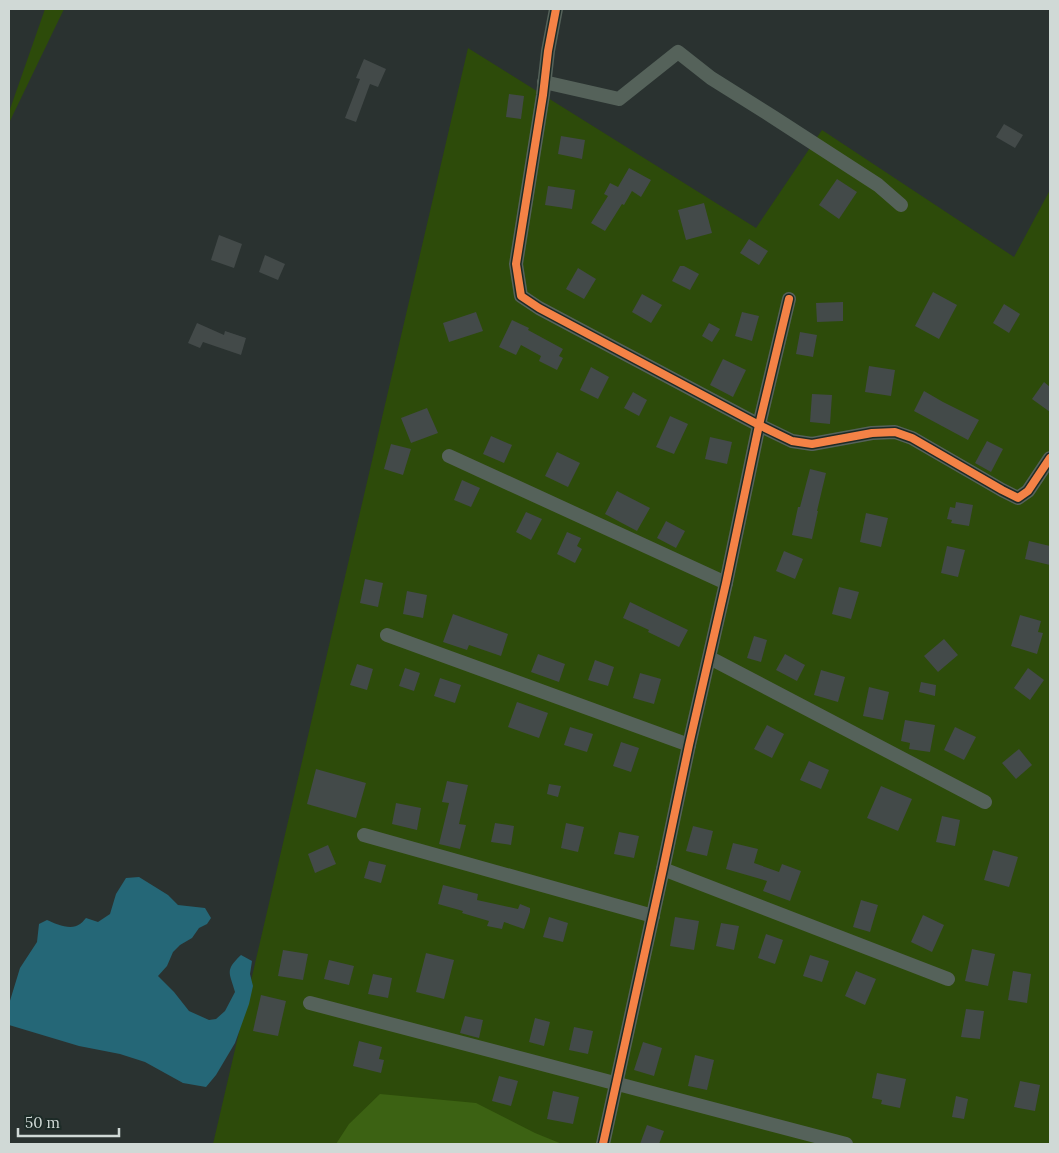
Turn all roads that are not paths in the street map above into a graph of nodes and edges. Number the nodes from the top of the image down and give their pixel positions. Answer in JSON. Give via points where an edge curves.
{"nodes":[{"id":1,"x":556,"y":9,"type":"edge"},
{"id":2,"x":544,"y":82,"type":"junction"},
{"id":3,"x":901,"y":205,"type":"dead end"},
{"id":4,"x":789,"y":299,"type":"dead end"},
{"id":5,"x":759,"y":425,"type":"junction"},
{"id":6,"x":449,"y":456,"type":"dead end"},
{"id":7,"x":1050,"y":458,"type":"edge"},
{"id":8,"x":726,"y":583,"type":"junction"},
{"id":9,"x":387,"y":635,"type":"dead end"},
{"id":10,"x":710,"y":658,"type":"junction"},
{"id":11,"x":689,"y":745,"type":"junction"},
{"id":12,"x":985,"y":802,"type":"dead end"},
{"id":13,"x":364,"y":835,"type":"dead end"},
{"id":14,"x":664,"y":870,"type":"junction"},
{"id":15,"x":653,"y":916,"type":"junction"},
{"id":16,"x":948,"y":979,"type":"dead end"},
{"id":17,"x":310,"y":1003,"type":"dead end"},
{"id":18,"x":617,"y":1083,"type":"junction"},
{"id":19,"x":603,"y":1144,"type":"edge"},
{"id":20,"x":846,"y":1144,"type":"edge"}],
"edges":[{"from":1,"to":2,"type":"street"},
{"from":2,"to":3,"type":"street","via":[[618,99],[678,52],[712,78],[878,185]]},
{"from":2,"to":5,"type":"street","via":[[516,264],[521,296]]},
{"from":4,"to":5,"type":"street"},
{"from":5,"to":7,"type":"street","via":[[792,441],[812,444],[872,432],[895,432],[912,438],[1018,498],[1028,491]]},
{"from":5,"to":8,"type":"street"},
{"from":6,"to":8,"type":"street"},
{"from":8,"to":10,"type":"street"},
{"from":9,"to":11,"type":"street"},
{"from":10,"to":11,"type":"street"},
{"from":10,"to":12,"type":"street"},
{"from":11,"to":14,"type":"street"},
{"from":13,"to":15,"type":"street"},
{"from":14,"to":15,"type":"street"},
{"from":14,"to":16,"type":"street"},
{"from":15,"to":18,"type":"street"},
{"from":17,"to":18,"type":"street"},
{"from":18,"to":19,"type":"street"},
{"from":18,"to":20,"type":"street"}]}
